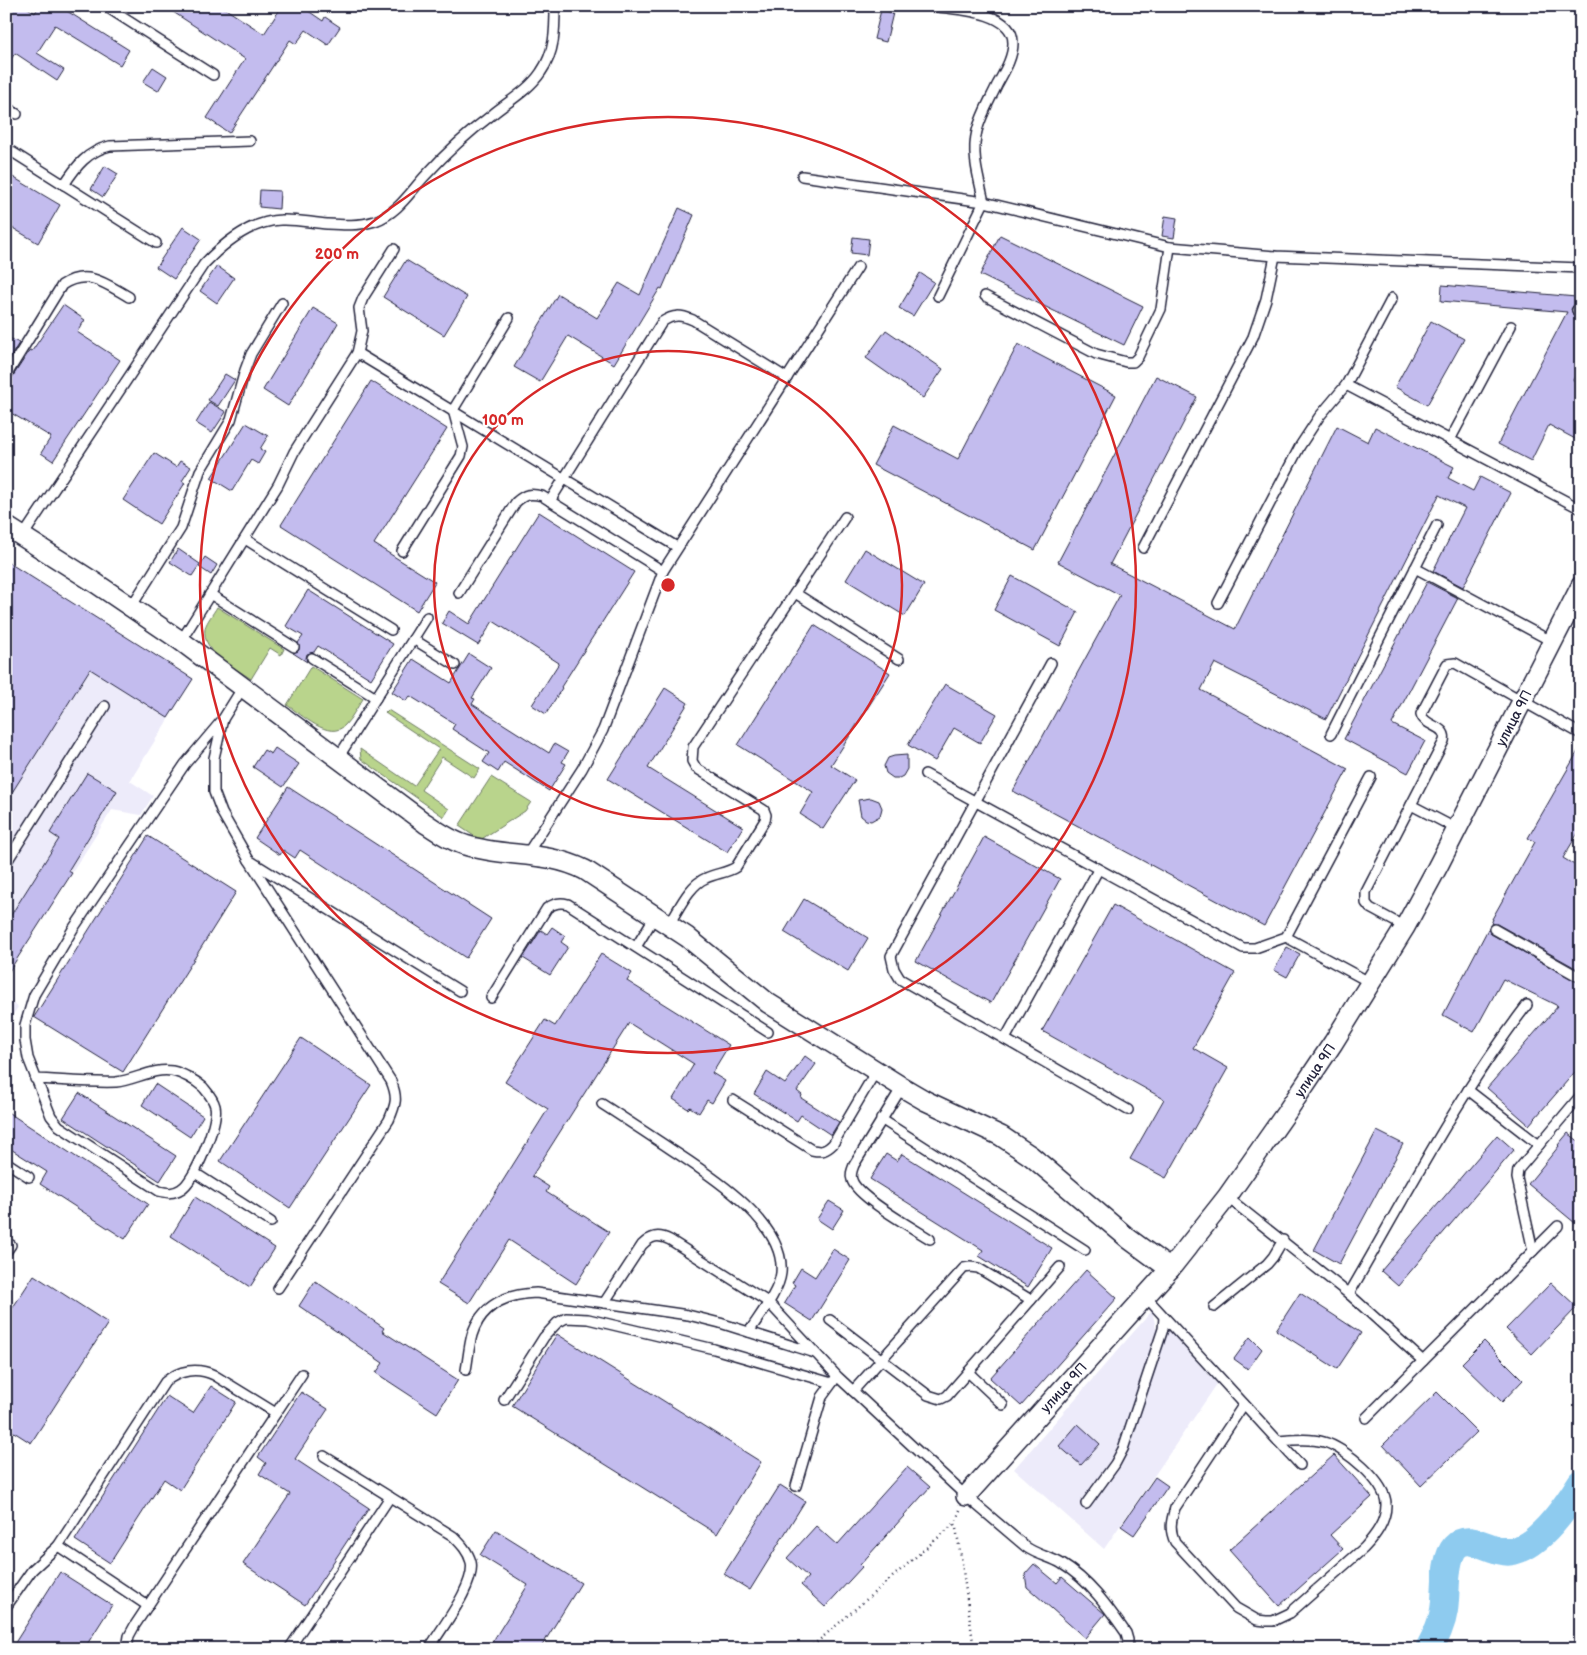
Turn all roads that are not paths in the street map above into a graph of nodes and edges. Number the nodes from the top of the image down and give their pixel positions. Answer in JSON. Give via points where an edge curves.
{"nodes":[{"id":1,"x":105,"y":6,"type":"edge"},
{"id":2,"x":554,"y":6,"type":"edge"},
{"id":3,"x":929,"y":6,"type":"edge"},
{"id":4,"x":213,"y":75,"type":"dead end"},
{"id":5,"x":6,"y":107,"type":"edge"},
{"id":6,"x":17,"y":114,"type":"dead end"},
{"id":7,"x":250,"y":141,"type":"dead end"},
{"id":8,"x":6,"y":148,"type":"edge"},
{"id":9,"x":802,"y":176,"type":"dead end"},
{"id":10,"x":64,"y":185,"type":"junction"},
{"id":11,"x":984,"y":202,"type":"junction"},
{"id":12,"x":156,"y":243,"type":"dead end"},
{"id":13,"x":1170,"y":247,"type":"junction"},
{"id":14,"x":394,"y":249,"type":"dead end"},
{"id":15,"x":1274,"y":256,"type":"junction"},
{"id":16,"x":858,"y":266,"type":"dead end"},
{"id":17,"x":1581,"y":268,"type":"edge"},
{"id":18,"x":938,"y":296,"type":"dead end"},
{"id":19,"x":985,"y":296,"type":"dead end"},
{"id":20,"x":129,"y":297,"type":"dead end"},
{"id":21,"x":1392,"y":298,"type":"dead end"},
{"id":22,"x":282,"y":303,"type":"dead end"},
{"id":23,"x":509,"y":318,"type":"dead end"},
{"id":24,"x":1511,"y":326,"type":"dead end"},
{"id":25,"x":357,"y":353,"type":"junction"},
{"id":26,"x":6,"y":376,"type":"edge"},
{"id":27,"x":787,"y":378,"type":"junction"},
{"id":28,"x":1346,"y":385,"type":"junction"},
{"id":29,"x":453,"y":410,"type":"junction"},
{"id":30,"x":1450,"y":440,"type":"junction"},
{"id":31,"x":564,"y":478,"type":"junction"},
{"id":32,"x":550,"y":501,"type":"junction"},
{"id":33,"x":1581,"y":509,"type":"edge"},
{"id":34,"x":845,"y":517,"type":"dead end"},
{"id":35,"x":1437,"y":525,"type":"dead end"},
{"id":36,"x":6,"y":526,"type":"edge"},
{"id":37,"x":23,"y":536,"type":"junction"},
{"id":38,"x":245,"y":539,"type":"junction"},
{"id":39,"x":678,"y":547,"type":"junction"},
{"id":40,"x":1143,"y":548,"type":"dead end"},
{"id":41,"x":402,"y":551,"type":"dead end"},
{"id":42,"x":1415,"y":568,"type":"junction"},
{"id":43,"x":663,"y":571,"type":"junction"},
{"id":44,"x":1581,"y":586,"type":"edge"},
{"id":45,"x":460,"y":593,"type":"dead end"},
{"id":46,"x":795,"y":593,"type":"junction"},
{"id":47,"x":210,"y":594,"type":"junction"},
{"id":48,"x":1218,"y":603,"type":"dead end"},
{"id":49,"x":130,"y":607,"type":"junction"},
{"id":50,"x":427,"y":617,"type":"dead end"},
{"id":51,"x":390,"y":630,"type":"dead end"},
{"id":52,"x":413,"y":639,"type":"junction"},
{"id":53,"x":181,"y":641,"type":"junction"},
{"id":54,"x":1553,"y":642,"type":"junction"},
{"id":55,"x":294,"y":647,"type":"dead end"},
{"id":56,"x":312,"y":658,"type":"dead end"},
{"id":57,"x":899,"y":659,"type":"dead end"},
{"id":58,"x":1051,"y":663,"type":"dead end"},
{"id":59,"x":455,"y":665,"type":"dead end"},
{"id":60,"x":243,"y":686,"type":"junction"},
{"id":61,"x":376,"y":698,"type":"junction"},
{"id":62,"x":1523,"y":701,"type":"junction"},
{"id":63,"x":105,"y":706,"type":"dead end"},
{"id":64,"x":223,"y":719,"type":"junction"},
{"id":65,"x":1331,"y":734,"type":"dead end"},
{"id":66,"x":1581,"y":734,"type":"edge"},
{"id":67,"x":338,"y":758,"type":"junction"},
{"id":68,"x":925,"y":774,"type":"dead end"},
{"id":69,"x":1372,"y":777,"type":"dead end"},
{"id":70,"x":975,"y":802,"type":"junction"},
{"id":71,"x":1411,"y":805,"type":"junction"},
{"id":72,"x":1457,"y":829,"type":"junction"},
{"id":73,"x":527,"y":854,"type":"junction"},
{"id":74,"x":249,"y":860,"type":"junction"},
{"id":75,"x":6,"y":863,"type":"edge"},
{"id":76,"x":1098,"y":870,"type":"junction"},
{"id":77,"x":662,"y":920,"type":"junction"},
{"id":78,"x":1405,"y":927,"type":"junction"},
{"id":79,"x":1494,"y":929,"type":"dead end"},
{"id":80,"x":1286,"y":937,"type":"junction"},
{"id":81,"x":636,"y":947,"type":"junction"},
{"id":82,"x":1581,"y":978,"type":"edge"},
{"id":83,"x":1371,"y":983,"type":"junction"},
{"id":84,"x":460,"y":991,"type":"dead end"},
{"id":85,"x":491,"y":998,"type":"dead end"},
{"id":86,"x":1527,"y":1005,"type":"dead end"},
{"id":87,"x":768,"y":1032,"type":"dead end"},
{"id":88,"x":1004,"y":1039,"type":"junction"},
{"id":89,"x":876,"y":1071,"type":"junction"},
{"id":90,"x":35,"y":1079,"type":"junction"},
{"id":91,"x":902,"y":1087,"type":"junction"},
{"id":92,"x":1468,"y":1090,"type":"junction"},
{"id":93,"x":1581,"y":1095,"type":"edge"},
{"id":94,"x":733,"y":1100,"type":"dead end"},
{"id":95,"x":602,"y":1104,"type":"dead end"},
{"id":96,"x":1128,"y":1110,"type":"dead end"},
{"id":97,"x":881,"y":1120,"type":"junction"},
{"id":98,"x":1539,"y":1145,"type":"junction"},
{"id":99,"x":6,"y":1162,"type":"edge"},
{"id":100,"x":195,"y":1173,"type":"junction"},
{"id":101,"x":29,"y":1178,"type":"dead end"},
{"id":102,"x":1227,"y":1197,"type":"junction"},
{"id":103,"x":272,"y":1222,"type":"dead end"},
{"id":104,"x":1558,"y":1226,"type":"dead end"},
{"id":105,"x":930,"y":1239,"type":"dead end"},
{"id":106,"x":1283,"y":1240,"type":"junction"},
{"id":107,"x":1085,"y":1250,"type":"dead end"},
{"id":108,"x":1534,"y":1251,"type":"junction"},
{"id":109,"x":1060,"y":1267,"type":"dead end"},
{"id":110,"x":1170,"y":1270,"type":"junction"},
{"id":111,"x":278,"y":1288,"type":"dead end"},
{"id":112,"x":1350,"y":1294,"type":"junction"},
{"id":113,"x":1146,"y":1297,"type":"junction"},
{"id":114,"x":1031,"y":1300,"type":"junction"},
{"id":115,"x":768,"y":1302,"type":"junction"},
{"id":116,"x":604,"y":1303,"type":"junction"},
{"id":117,"x":1214,"y":1307,"type":"dead end"},
{"id":118,"x":1164,"y":1316,"type":"junction"},
{"id":119,"x":830,"y":1320,"type":"dead end"},
{"id":120,"x":749,"y":1332,"type":"junction"},
{"id":121,"x":815,"y":1354,"type":"junction"},
{"id":122,"x":881,"y":1359,"type":"junction"},
{"id":123,"x":1423,"y":1361,"type":"junction"},
{"id":124,"x":466,"y":1370,"type":"dead end"},
{"id":125,"x":968,"y":1372,"type":"junction"},
{"id":126,"x":302,"y":1374,"type":"dead end"},
{"id":127,"x":835,"y":1380,"type":"junction"},
{"id":128,"x":853,"y":1391,"type":"junction"},
{"id":129,"x":504,"y":1400,"type":"dead end"},
{"id":130,"x":1244,"y":1404,"type":"junction"},
{"id":131,"x":1004,"y":1405,"type":"dead end"},
{"id":132,"x":276,"y":1414,"type":"junction"},
{"id":133,"x":1366,"y":1418,"type":"dead end"},
{"id":134,"x":1278,"y":1441,"type":"junction"},
{"id":135,"x":324,"y":1456,"type":"dead end"},
{"id":136,"x":1300,"y":1465,"type":"dead end"},
{"id":137,"x":796,"y":1486,"type":"dead end"},
{"id":138,"x":966,"y":1496,"type":"junction"},
{"id":139,"x":390,"y":1498,"type":"junction"},
{"id":140,"x":1086,"y":1504,"type":"dead end"},
{"id":141,"x":58,"y":1546,"type":"junction"},
{"id":142,"x":148,"y":1606,"type":"junction"},
{"id":143,"x":6,"y":1608,"type":"edge"},
{"id":144,"x":127,"y":1649,"type":"edge"},
{"id":145,"x":290,"y":1649,"type":"edge"},
{"id":146,"x":428,"y":1649,"type":"edge"},
{"id":147,"x":1127,"y":1649,"type":"edge"}],
"edges":[{"from":1,"to":4,"type":"lane"},
{"from":2,"to":37,"type":"lane","via":[[555,34],[541,72],[511,102],[444,157],[391,212],[377,221],[362,224],[281,220],[266,223],[248,228],[218,250],[204,264]]},
{"from":3,"to":11,"type":"lane","via":[[980,12],[999,22],[1012,35],[1010,60],[981,117],[975,142]]},
{"from":5,"to":6,"type":"lane"},
{"from":7,"to":10,"type":"lane","via":[[110,146],[87,156]]},
{"from":8,"to":10,"type":"lane"},
{"from":9,"to":11,"type":"lane"},
{"from":10,"to":12,"type":"lane"},
{"from":11,"to":13,"type":"lane"},
{"from":11,"to":18,"type":"lane"},
{"from":13,"to":15,"type":"lane"},
{"from":13,"to":19,"type":"lane","via":[[1161,308],[1133,362],[1096,354]]},
{"from":14,"to":25,"type":"lane","via":[[362,298],[359,308],[362,331]]},
{"from":15,"to":17,"type":"lane"},
{"from":15,"to":40,"type":"lane","via":[[1266,298],[1253,337]]},
{"from":16,"to":27,"type":"lane"},
{"from":20,"to":26,"type":"lane","via":[[87,276],[62,285]]},
{"from":21,"to":28,"type":"lane"},
{"from":22,"to":49,"type":"lane","via":[[251,354],[231,420],[200,471],[181,528]]},
{"from":23,"to":29,"type":"lane"},
{"from":24,"to":30,"type":"lane"},
{"from":25,"to":29,"type":"lane"},
{"from":25,"to":38,"type":"lane","via":[[294,452]]},
{"from":27,"to":31,"type":"lane","via":[[693,320],[670,316],[662,322]]},
{"from":27,"to":39,"type":"lane"},
{"from":28,"to":30,"type":"lane"},
{"from":28,"to":48,"type":"lane","via":[[1300,446]]},
{"from":29,"to":31,"type":"lane"},
{"from":29,"to":41,"type":"lane","via":[[463,447],[461,456]]},
{"from":30,"to":33,"type":"lane"},
{"from":31,"to":32,"type":"lane"},
{"from":31,"to":39,"type":"lane"},
{"from":32,"to":43,"type":"lane"},
{"from":32,"to":45,"type":"lane","via":[[532,493],[516,502]]},
{"from":34,"to":46,"type":"lane"},
{"from":35,"to":42,"type":"lane"},
{"from":36,"to":37,"type":"street"},
{"from":37,"to":49,"type":"street"},
{"from":38,"to":47,"type":"lane"},
{"from":38,"to":51,"type":"lane"},
{"from":39,"to":43,"type":"lane"},
{"from":42,"to":54,"type":"lane"},
{"from":42,"to":65,"type":"lane"},
{"from":43,"to":73,"type":"lane","via":[[603,730]]},
{"from":44,"to":54,"type":"street","name":"улица 9П"},
{"from":46,"to":57,"type":"lane"},
{"from":46,"to":77,"type":"lane","via":[[691,753],[696,768],[764,810],[765,820],[736,866],[697,883]]},
{"from":47,"to":53,"type":"lane"},
{"from":47,"to":55,"type":"lane"},
{"from":49,"to":53,"type":"street"},
{"from":50,"to":52,"type":"lane"},
{"from":52,"to":59,"type":"lane"},
{"from":52,"to":61,"type":"lane"},
{"from":53,"to":60,"type":"street"},
{"from":54,"to":62,"type":"street","name":"улица 9П"},
{"from":56,"to":61,"type":"lane"},
{"from":58,"to":70,"type":"lane"},
{"from":60,"to":64,"type":"lane"},
{"from":60,"to":67,"type":"street"},
{"from":61,"to":67,"type":"lane"},
{"from":62,"to":66,"type":"lane"},
{"from":62,"to":71,"type":"lane","via":[[1455,664],[1447,664],[1421,714],[1425,721],[1444,733],[1444,742]]},
{"from":62,"to":72,"type":"street","name":"улица 9П"},
{"from":63,"to":75,"type":"lane"},
{"from":64,"to":74,"type":"lane","via":[[214,758],[214,792]]},
{"from":64,"to":90,"type":"lane","via":[[185,764],[73,930],[34,995],[25,1025],[25,1040]]},
{"from":67,"to":73,"type":"street","via":[[447,837],[493,852]]},
{"from":68,"to":70,"type":"lane"},
{"from":69,"to":80,"type":"lane"},
{"from":70,"to":76,"type":"lane"},
{"from":70,"to":88,"type":"lane","via":[[891,956],[900,979]]},
{"from":71,"to":72,"type":"lane"},
{"from":71,"to":78,"type":"lane","via":[[1365,898],[1370,908]]},
{"from":72,"to":78,"type":"street","name":"улица 9П"},
{"from":73,"to":77,"type":"street","via":[[571,863]]},
{"from":74,"to":84,"type":"lane"},
{"from":74,"to":111,"type":"lane","via":[[396,1093],[395,1106],[388,1120]]},
{"from":76,"to":80,"type":"lane","via":[[1243,948],[1255,948]]},
{"from":76,"to":88,"type":"lane"},
{"from":77,"to":81,"type":"lane"},
{"from":77,"to":89,"type":"street","via":[[768,1002]]},
{"from":78,"to":83,"type":"street","name":"улица 9П"},
{"from":79,"to":82,"type":"lane"},
{"from":80,"to":83,"type":"lane"},
{"from":81,"to":85,"type":"lane","via":[[568,904],[553,904]]},
{"from":81,"to":87,"type":"lane"},
{"from":83,"to":102,"type":"street","name":"улица 9П"},
{"from":86,"to":92,"type":"lane"},
{"from":88,"to":96,"type":"lane"},
{"from":89,"to":91,"type":"street"},
{"from":89,"to":94,"type":"lane","via":[[833,1144],[820,1152]]},
{"from":90,"to":100,"type":"lane","via":[[51,1116],[59,1126],[159,1191],[171,1194],[182,1189]]},
{"from":90,"to":100,"type":"lane","via":[[116,1082],[158,1071],[173,1071],[186,1076],[201,1085],[216,1108]]},
{"from":91,"to":97,"type":"lane"},
{"from":91,"to":110,"type":"street","via":[[1001,1136],[1031,1156]]},
{"from":92,"to":98,"type":"lane"},
{"from":92,"to":112,"type":"lane"},
{"from":93,"to":98,"type":"lane"},
{"from":95,"to":115,"type":"lane","via":[[717,1180],[769,1231],[779,1252],[781,1272]]},
{"from":97,"to":105,"type":"lane","via":[[854,1165],[852,1180],[863,1196]]},
{"from":97,"to":107,"type":"lane"},
{"from":98,"to":108,"type":"lane","via":[[1518,1170],[1517,1178]]},
{"from":99,"to":101,"type":"lane"},
{"from":100,"to":103,"type":"lane"},
{"from":102,"to":106,"type":"lane"},
{"from":102,"to":110,"type":"street","name":"улица 9П"},
{"from":104,"to":108,"type":"lane"},
{"from":106,"to":112,"type":"lane"},
{"from":106,"to":117,"type":"lane","via":[[1267,1264]]},
{"from":108,"to":123,"type":"lane"},
{"from":109,"to":114,"type":"lane"},
{"from":110,"to":113,"type":"street","name":"улица 9П"},
{"from":112,"to":123,"type":"lane"},
{"from":113,"to":118,"type":"lane"},
{"from":113,"to":138,"type":"street","name":"улица 9П"},
{"from":114,"to":122,"type":"lane","via":[[978,1268],[964,1268]]},
{"from":114,"to":125,"type":"lane"},
{"from":115,"to":116,"type":"lane","via":[[670,1240],[655,1236],[642,1245]]},
{"from":115,"to":120,"type":"lane"},
{"from":115,"to":121,"type":"lane"},
{"from":116,"to":120,"type":"lane","via":[[688,1315]]},
{"from":116,"to":124,"type":"lane","via":[[536,1293],[505,1299],[485,1312],[478,1322],[472,1335]]},
{"from":118,"to":130,"type":"lane"},
{"from":118,"to":140,"type":"lane","via":[[1160,1338],[1123,1449]]},
{"from":119,"to":122,"type":"lane"},
{"from":120,"to":121,"type":"lane"},
{"from":121,"to":127,"type":"lane"},
{"from":122,"to":125,"type":"lane","via":[[937,1399],[947,1396]]},
{"from":122,"to":128,"type":"lane"},
{"from":123,"to":133,"type":"lane"},
{"from":125,"to":131,"type":"lane"},
{"from":126,"to":132,"type":"lane"},
{"from":127,"to":128,"type":"lane"},
{"from":127,"to":129,"type":"lane","via":[[588,1319],[566,1318],[544,1337]]},
{"from":127,"to":137,"type":"lane","via":[[822,1397]]},
{"from":128,"to":138,"type":"lane"},
{"from":130,"to":134,"type":"lane"},
{"from":130,"to":134,"type":"lane","via":[[1175,1508],[1170,1532],[1175,1542],[1236,1608],[1257,1620],[1266,1621],[1290,1614],[1364,1548],[1381,1526],[1386,1505],[1382,1490],[1350,1454],[1339,1447],[1312,1439]]},
{"from":132,"to":141,"type":"lane","via":[[204,1370],[183,1371],[172,1376]]},
{"from":132,"to":142,"type":"lane"},
{"from":134,"to":136,"type":"lane"},
{"from":135,"to":139,"type":"lane"},
{"from":138,"to":147,"type":"lane","via":[[1026,1547],[1061,1563],[1097,1594],[1126,1633]]},
{"from":139,"to":145,"type":"lane"},
{"from":139,"to":146,"type":"lane","via":[[453,1536],[465,1547],[471,1562],[465,1592]]},
{"from":141,"to":142,"type":"lane"},
{"from":141,"to":143,"type":"lane","via":[[32,1570]]},
{"from":142,"to":144,"type":"lane","via":[[129,1636]]}]}
